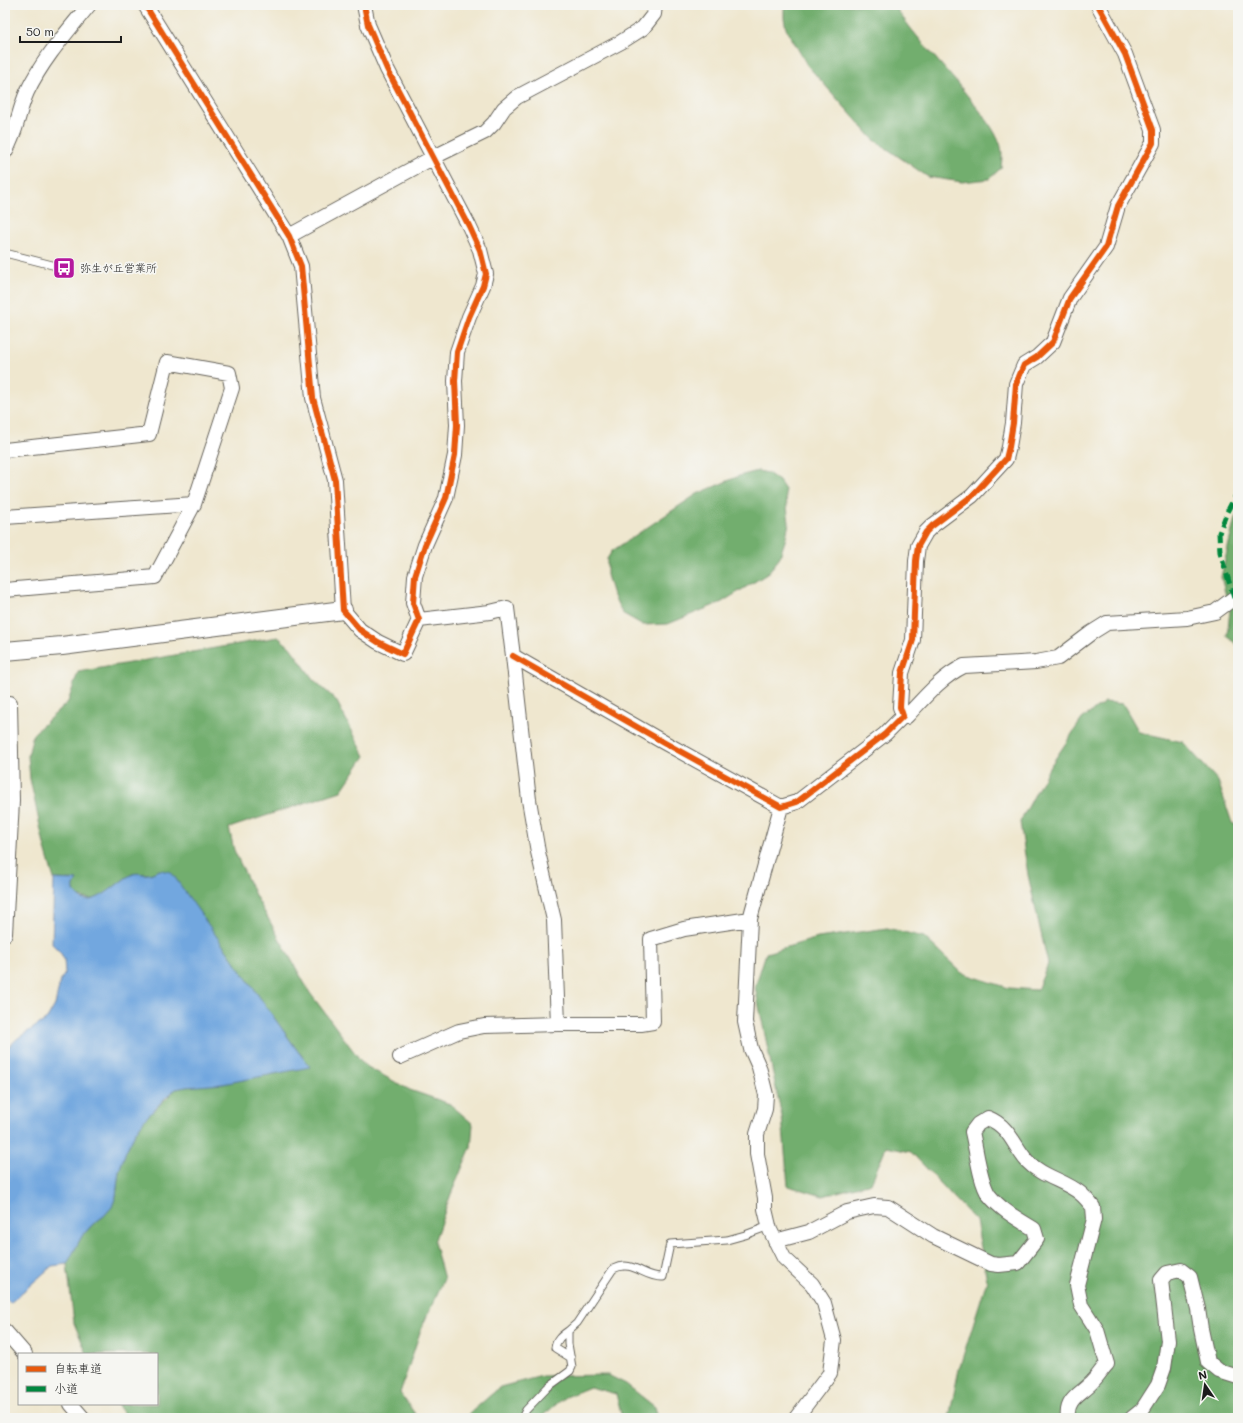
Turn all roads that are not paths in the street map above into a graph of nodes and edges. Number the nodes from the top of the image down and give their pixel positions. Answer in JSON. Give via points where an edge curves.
{"nodes":[{"id":1,"x":89,"y":5,"type":"edge"},
{"id":2,"x":145,"y":5,"type":"edge"},
{"id":3,"x":364,"y":5,"type":"edge"},
{"id":4,"x":655,"y":5,"type":"edge"},
{"id":5,"x":1098,"y":5,"type":"edge"},
{"id":6,"x":5,"y":152,"type":"edge"},
{"id":7,"x":434,"y":157,"type":"junction"},
{"id":8,"x":289,"y":236,"type":"junction"},
{"id":9,"x":5,"y":253,"type":"edge"},
{"id":10,"x":64,"y":268,"type":"dead end"},
{"id":11,"x":5,"y":450,"type":"edge"},
{"id":12,"x":194,"y":504,"type":"junction"},
{"id":13,"x":5,"y":517,"type":"edge"},
{"id":14,"x":5,"y":590,"type":"edge"},
{"id":15,"x":1234,"y":598,"type":"dead end"},
{"id":16,"x":343,"y":610,"type":"junction"},
{"id":17,"x":419,"y":620,"type":"junction"},
{"id":18,"x":5,"y":650,"type":"edge"},
{"id":19,"x":513,"y":656,"type":"junction"},
{"id":20,"x":5,"y":703,"type":"edge"},
{"id":21,"x":903,"y":716,"type":"junction"},
{"id":22,"x":8,"y":801,"type":"edge"},
{"id":23,"x":781,"y":807,"type":"junction"},
{"id":24,"x":750,"y":919,"type":"junction"},
{"id":25,"x":5,"y":934,"type":"edge"},
{"id":26,"x":558,"y":1024,"type":"junction"},
{"id":27,"x":400,"y":1056,"type":"dead end"},
{"id":28,"x":769,"y":1226,"type":"junction"},
{"id":29,"x":775,"y":1241,"type":"junction"},
{"id":30,"x":568,"y":1331,"type":"junction"},
{"id":31,"x":6,"y":1334,"type":"edge"},
{"id":32,"x":24,"y":1353,"type":"edge"},
{"id":33,"x":571,"y":1358,"type":"junction"},
{"id":34,"x":1238,"y":1377,"type":"edge"},
{"id":35,"x":72,"y":1405,"type":"edge"},
{"id":36,"x":83,"y":1418,"type":"edge"},
{"id":37,"x":522,"y":1418,"type":"edge"},
{"id":38,"x":796,"y":1418,"type":"edge"},
{"id":39,"x":1068,"y":1418,"type":"edge"},
{"id":40,"x":1132,"y":1418,"type":"edge"}],
"edges":[{"from":1,"to":6,"type":"street","via":[[57,44],[34,78],[26,94],[12,140]]},
{"from":2,"to":8,"type":"street"},
{"from":3,"to":7,"type":"street","via":[[368,24],[387,69]]},
{"from":4,"to":7,"type":"street","via":[[654,14],[643,28],[517,97],[504,108],[485,132]]},
{"from":5,"to":21,"type":"street","via":[[1125,54],[1153,130],[1153,143],[1118,206],[1106,247],[1070,298],[1053,342],[1024,365],[1016,384],[1013,423],[1006,460],[972,496],[932,526],[918,546],[913,640],[902,673],[900,708]]},
{"from":7,"to":8,"type":"street"},
{"from":7,"to":17,"type":"street","via":[[480,250],[486,274],[457,352],[455,381],[458,425],[455,455],[446,498],[424,545],[415,576],[413,603]]},
{"from":8,"to":16,"type":"street","via":[[301,266],[313,398],[335,480]]},
{"from":9,"to":10,"type":"lane"},
{"from":11,"to":12,"type":"street","via":[[149,434],[167,362],[229,373],[232,388]]},
{"from":12,"to":13,"type":"street"},
{"from":12,"to":14,"type":"street","via":[[155,577]]},
{"from":15,"to":21,"type":"street","via":[[1215,612],[1187,618],[1107,623],[1058,658],[1036,662],[964,666],[939,684],[906,718]]},
{"from":16,"to":17,"type":"street","via":[[360,630],[403,654]]},
{"from":16,"to":18,"type":"street","via":[[62,646]]},
{"from":17,"to":19,"type":"street","via":[[507,608]]},
{"from":19,"to":23,"type":"street","via":[[665,744]]},
{"from":19,"to":26,"type":"street","via":[[528,800],[554,920]]},
{"from":20,"to":22,"type":"street","via":[[10,703]]},
{"from":21,"to":23,"type":"street","via":[[885,734],[797,802]]},
{"from":22,"to":25,"type":"street"},
{"from":23,"to":24,"type":"street"},
{"from":24,"to":26,"type":"street","via":[[684,929],[651,939],[653,1022]]},
{"from":24,"to":28,"type":"street","via":[[745,1022],[766,1095],[765,1109],[757,1134],[757,1154]]},
{"from":26,"to":27,"type":"street","via":[[484,1026],[459,1031]]},
{"from":28,"to":29,"type":"street"},
{"from":28,"to":30,"type":"lane","via":[[727,1240],[670,1244],[662,1276],[656,1277],[628,1266],[613,1269],[577,1324]]},
{"from":29,"to":38,"type":"street","via":[[784,1258],[812,1284],[824,1303],[834,1340],[830,1373]]},
{"from":29,"to":39,"type":"street","via":[[809,1232],[847,1212],[874,1206],[888,1207],[932,1236],[991,1264],[1018,1263],[1037,1239],[1034,1229],[1004,1210],[989,1194],[972,1132],[978,1124],[988,1118],[996,1122],[1010,1134],[1028,1161],[1046,1176],[1080,1193],[1094,1207],[1094,1219],[1077,1285],[1081,1305],[1097,1330],[1107,1364],[1093,1382],[1073,1398],[1067,1411]]},
{"from":30,"to":33,"type":"lane"},
{"from":30,"to":33,"type":"lane","via":[[561,1335],[555,1348]]},
{"from":31,"to":32,"type":"street"},
{"from":33,"to":37,"type":"lane","via":[[570,1371],[548,1387],[526,1410]]},
{"from":34,"to":40,"type":"street","via":[[1219,1371],[1208,1362],[1190,1277],[1180,1270],[1167,1274],[1161,1280],[1168,1341],[1164,1368],[1158,1385],[1142,1410]]},
{"from":35,"to":36,"type":"street"}]}
